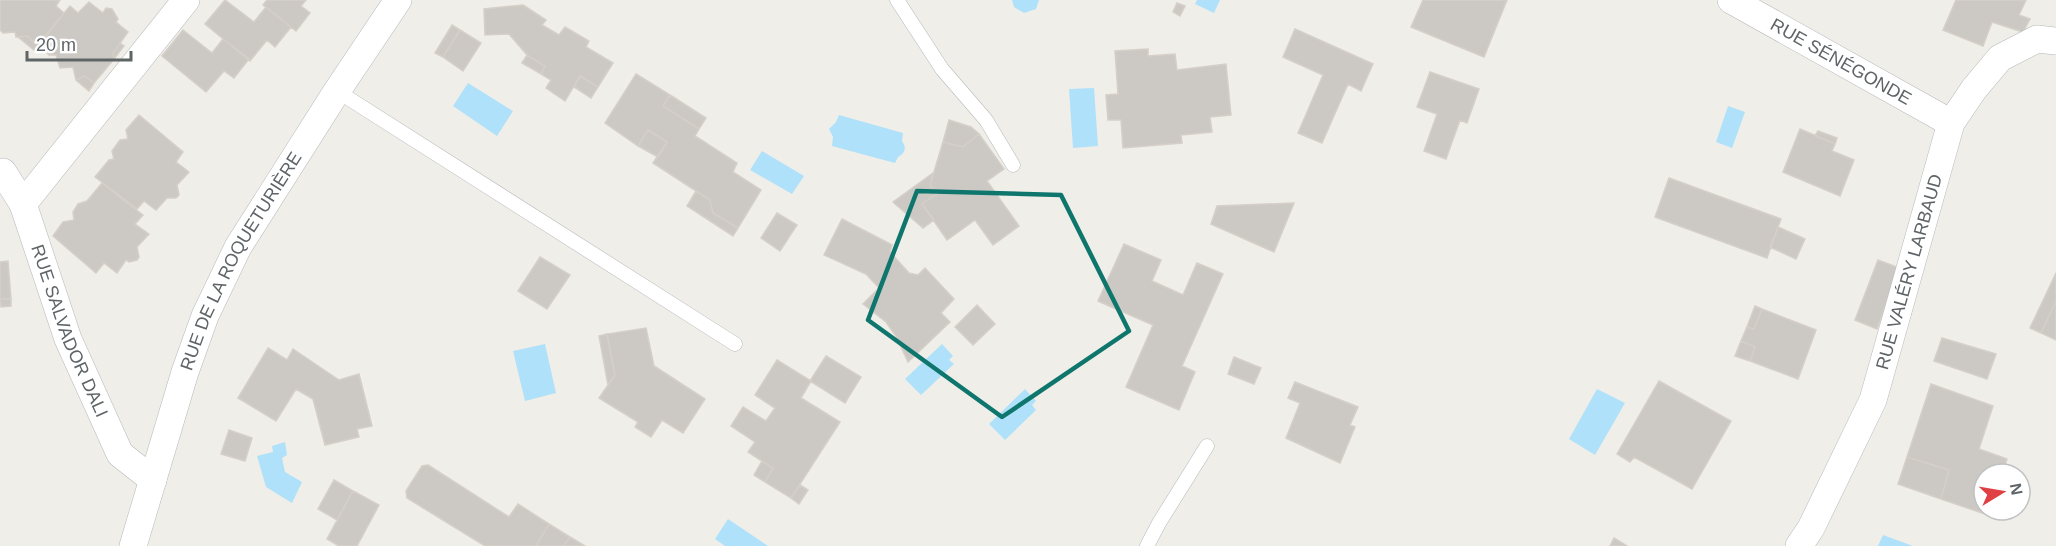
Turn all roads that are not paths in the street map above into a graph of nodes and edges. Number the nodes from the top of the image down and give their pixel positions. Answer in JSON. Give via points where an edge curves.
{"nodes":[{"id":1,"x":186,"y":0,"type":"edge"},
{"id":2,"x":398,"y":0,"type":"edge"},
{"id":3,"x":897,"y":0,"type":"edge"},
{"id":4,"x":1731,"y":0,"type":"edge"},
{"id":5,"x":2056,"y":41,"type":"edge"},
{"id":6,"x":337,"y":91,"type":"junction"},
{"id":7,"x":1951,"y":123,"type":"junction"},
{"id":8,"x":1013,"y":165,"type":"dead end"},
{"id":9,"x":0,"y":173,"type":"edge"},
{"id":10,"x":23,"y":204,"type":"junction"},
{"id":11,"x":735,"y":344,"type":"dead end"},
{"id":12,"x":1208,"y":446,"type":"dead end"},
{"id":13,"x":153,"y":480,"type":"junction"},
{"id":14,"x":133,"y":546,"type":"edge"},
{"id":15,"x":1147,"y":546,"type":"edge"},
{"id":16,"x":1799,"y":546,"type":"edge"}],
"edges":[{"from":1,"to":10,"type":"street"},
{"from":2,"to":6,"type":"street","name":"RUE DE LA ROQUETURIÈRE"},
{"from":3,"to":8,"type":"lane","via":[[942,69],[986,120]]},
{"from":4,"to":7,"type":"street","name":"RUE SÉNÉGONDE"},
{"from":5,"to":7,"type":"street","name":"RUE VALÉRY LARBAUD","via":[[2037,39],[2000,58]]},
{"from":6,"to":11,"type":"lane"},
{"from":6,"to":13,"type":"street","name":"RUE DE LA ROQUETURIÈRE","via":[[238,247],[214,296],[185,372]]},
{"from":7,"to":16,"type":"street","name":"RUE VALÉRY LARBAUD","via":[[1873,400]]},
{"from":9,"to":10,"type":"street","name":"RUE SALVADOR DALI","via":[[3,172]]},
{"from":10,"to":13,"type":"street","name":"RUE SALVADOR DALI","via":[[68,339],[120,454]]},
{"from":12,"to":15,"type":"lane"},
{"from":13,"to":14,"type":"street","name":"RUE DE LA ROQUETURIÈRE"}]}
